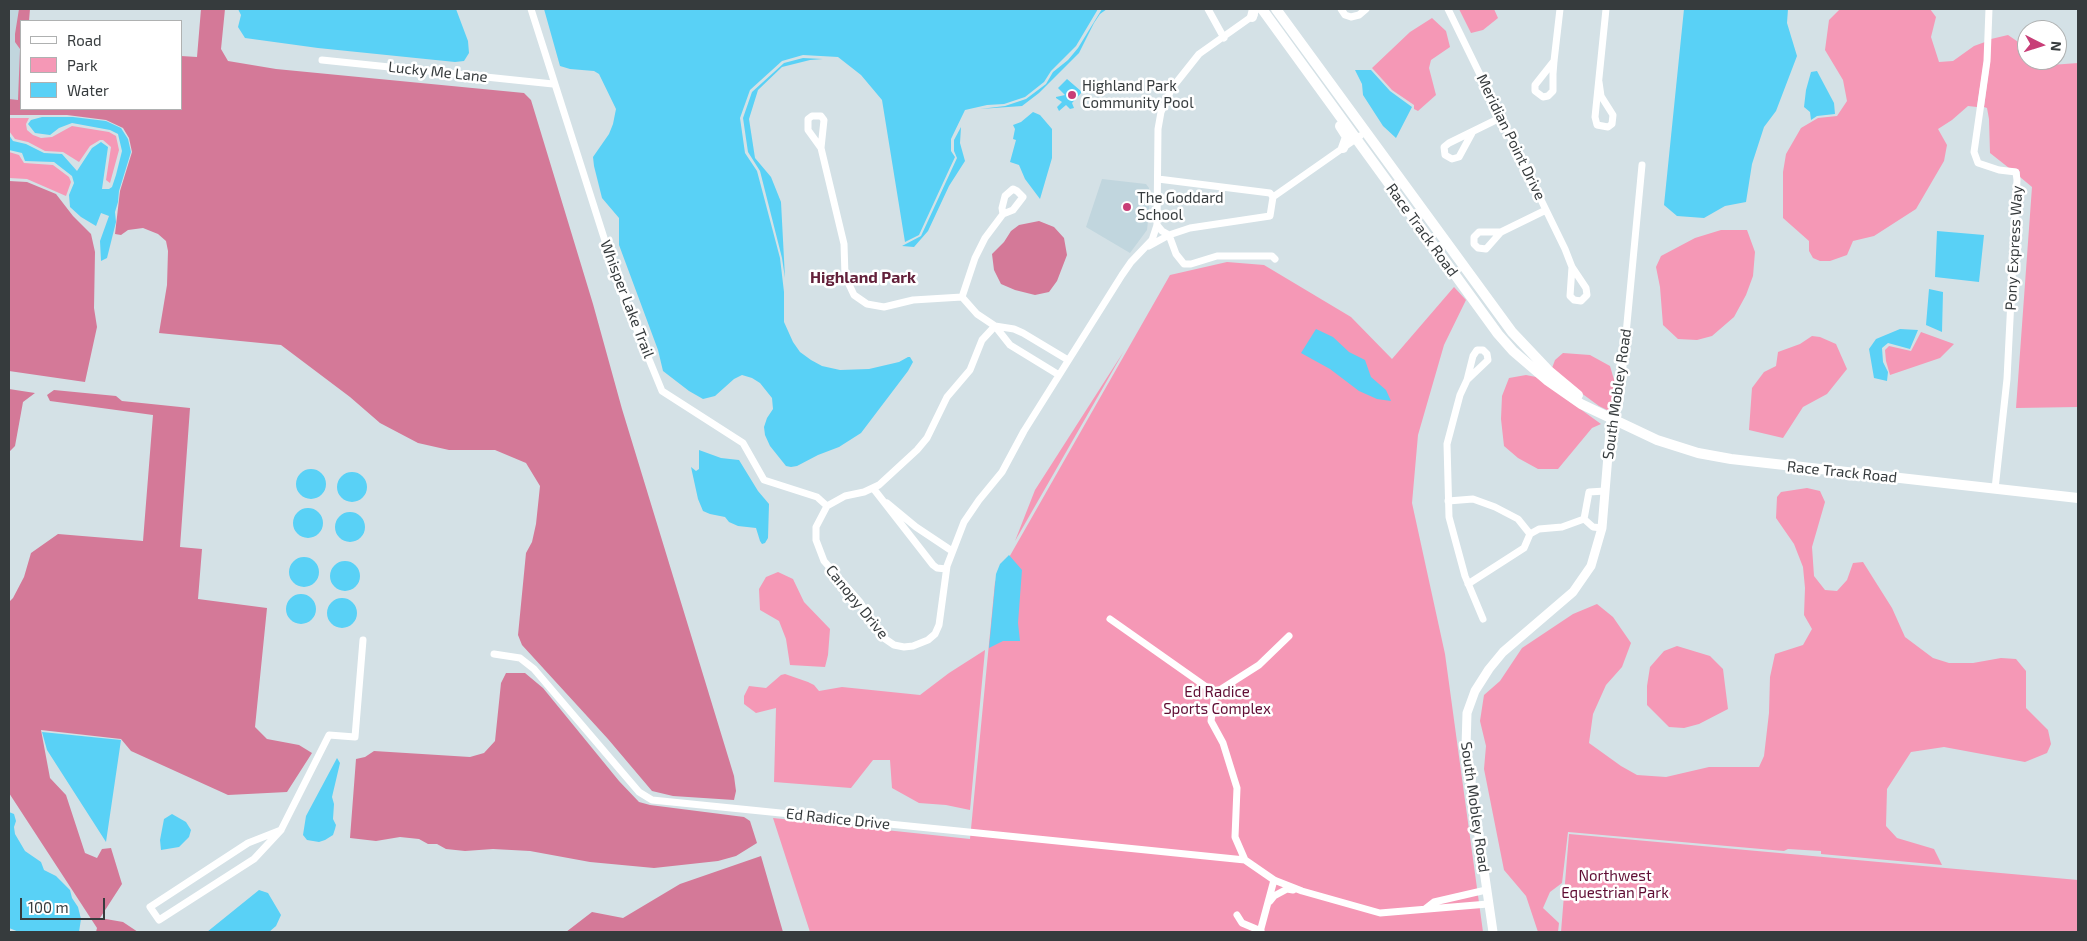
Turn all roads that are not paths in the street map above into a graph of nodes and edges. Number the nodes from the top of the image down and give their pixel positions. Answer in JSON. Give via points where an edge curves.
{"nodes":[{"id":1,"x":531,"y":9,"type":"edge"},
{"id":2,"x":1208,"y":9,"type":"edge"},
{"id":3,"x":1263,"y":9,"type":"edge"},
{"id":4,"x":1276,"y":9,"type":"edge"},
{"id":5,"x":1341,"y":9,"type":"edge"},
{"id":6,"x":1366,"y":9,"type":"edge"},
{"id":7,"x":1448,"y":9,"type":"edge"},
{"id":8,"x":1560,"y":9,"type":"edge"},
{"id":9,"x":1606,"y":9,"type":"edge"},
{"id":10,"x":1989,"y":9,"type":"edge"},
{"id":11,"x":1253,"y":13,"type":"edge"},
{"id":12,"x":1224,"y":38,"type":"junction"},
{"id":13,"x":322,"y":60,"type":"dead end"},
{"id":14,"x":1554,"y":61,"type":"junction"},
{"id":15,"x":1305,"y":68,"type":"junction"},
{"id":16,"x":1599,"y":82,"type":"junction"},
{"id":17,"x":554,"y":84,"type":"junction"},
{"id":18,"x":1500,"y":118,"type":"junction"},
{"id":19,"x":1366,"y":132,"type":"junction"},
{"id":20,"x":1472,"y":133,"type":"dead end"},
{"id":21,"x":1356,"y":139,"type":"junction"},
{"id":22,"x":821,"y":148,"type":"dead end"},
{"id":23,"x":1343,"y":148,"type":"junction"},
{"id":24,"x":1642,"y":165,"type":"dead end"},
{"id":25,"x":1158,"y":178,"type":"junction"},
{"id":26,"x":1273,"y":197,"type":"junction"},
{"id":27,"x":1546,"y":210,"type":"junction"},
{"id":28,"x":1003,"y":214,"type":"dead end"},
{"id":29,"x":1157,"y":225,"type":"junction"},
{"id":30,"x":1437,"y":229,"type":"junction"},
{"id":31,"x":1501,"y":232,"type":"dead end"},
{"id":32,"x":1169,"y":235,"type":"junction"},
{"id":33,"x":1146,"y":247,"type":"junction"},
{"id":34,"x":1275,"y":259,"type":"dead end"},
{"id":35,"x":1572,"y":267,"type":"dead end"},
{"id":36,"x":1473,"y":279,"type":"junction"},
{"id":37,"x":1463,"y":287,"type":"junction"},
{"id":38,"x":962,"y":297,"type":"junction"},
{"id":39,"x":995,"y":326,"type":"junction"},
{"id":40,"x":1068,"y":360,"type":"junction"},
{"id":41,"x":1059,"y":376,"type":"junction"},
{"id":42,"x":1467,"y":380,"type":"dead end"},
{"id":43,"x":1611,"y":420,"type":"junction"},
{"id":44,"x":873,"y":488,"type":"junction"},
{"id":45,"x":1995,"y":489,"type":"junction"},
{"id":46,"x":1606,"y":491,"type":"junction"},
{"id":47,"x":2078,"y":498,"type":"edge"},
{"id":48,"x":885,"y":501,"type":"junction"},
{"id":49,"x":1448,"y":501,"type":"junction"},
{"id":50,"x":827,"y":506,"type":"junction"},
{"id":51,"x":1584,"y":519,"type":"junction"},
{"id":52,"x":1602,"y":528,"type":"junction"},
{"id":53,"x":1530,"y":534,"type":"junction"},
{"id":54,"x":952,"y":551,"type":"junction"},
{"id":55,"x":946,"y":568,"type":"junction"},
{"id":56,"x":1468,"y":584,"type":"junction"},
{"id":57,"x":1110,"y":618,"type":"dead end"},
{"id":58,"x":1483,"y":619,"type":"dead end"},
{"id":59,"x":1289,"y":636,"type":"dead end"},
{"id":60,"x":363,"y":640,"type":"dead end"},
{"id":61,"x":494,"y":654,"type":"dead end"},
{"id":62,"x":1215,"y":693,"type":"junction"},
{"id":63,"x":281,"y":830,"type":"junction"},
{"id":64,"x":1245,"y":860,"type":"junction"},
{"id":65,"x":1274,"y":880,"type":"junction"},
{"id":66,"x":1486,"y":890,"type":"junction"},
{"id":67,"x":1302,"y":891,"type":"junction"},
{"id":68,"x":1268,"y":903,"type":"junction"},
{"id":69,"x":1488,"y":904,"type":"junction"},
{"id":70,"x":1424,"y":909,"type":"junction"},
{"id":71,"x":1237,"y":915,"type":"dead end"},
{"id":72,"x":1260,"y":932,"type":"edge"},
{"id":73,"x":1493,"y":932,"type":"edge"}],
"edges":[{"from":1,"to":17,"type":"street","name":"Whisper Lake Trail"},
{"from":2,"to":12,"type":"street"},
{"from":3,"to":11,"type":"street"},
{"from":3,"to":15,"type":"main road","name":"Race Track Road"},
{"from":4,"to":19,"type":"main road","name":"Race Track Road"},
{"from":5,"to":6,"type":"street","via":[[1351,17]]},
{"from":7,"to":18,"type":"street","name":"Meridian Point Drive"},
{"from":8,"to":14,"type":"street"},
{"from":9,"to":16,"type":"street"},
{"from":10,"to":45,"type":"street","name":"Pony Express Way","via":[[1987,61],[1974,152],[1978,163],[2016,172],[2017,180],[2007,379]]},
{"from":11,"to":12,"type":"street"},
{"from":12,"to":25,"type":"street","via":[[1199,54],[1172,88],[1164,104],[1158,129]]},
{"from":13,"to":17,"type":"street","name":"Lucky Me Lane"},
{"from":14,"to":14,"type":"street","via":[[1536,85],[1535,92],[1539,96],[1548,96],[1553,91]]},
{"from":15,"to":21,"type":"main road","name":"Race Track Road"},
{"from":15,"to":23,"type":"main road","via":[[1313,89],[1346,134]]},
{"from":16,"to":16,"type":"street","via":[[1595,122],[1605,128],[1612,124],[1613,115],[1602,96]]},
{"from":17,"to":50,"type":"street","name":"Whisper Lake Trail","via":[[621,291],[662,390],[743,443],[764,480],[817,497]]},
{"from":18,"to":20,"type":"street"},
{"from":18,"to":27,"type":"street","name":"Meridian Point Drive"},
{"from":19,"to":21,"type":"street"},
{"from":19,"to":30,"type":"main road","name":"Race Track Road"},
{"from":21,"to":23,"type":"street"},
{"from":21,"to":30,"type":"main road","via":[[1371,147],[1424,220]]},
{"from":21,"to":37,"type":"main road","name":"Race Track Road"},
{"from":22,"to":38,"type":"street","via":[[844,244],[846,276],[854,295],[867,304],[884,306],[912,300]]},
{"from":23,"to":26,"type":"street"},
{"from":24,"to":43,"type":"street","name":"South Mobley Road","via":[[1619,408]]},
{"from":25,"to":26,"type":"street","via":[[1270,193]]},
{"from":25,"to":29,"type":"street"},
{"from":26,"to":32,"type":"street","name":"Canopy Drive","via":[[1270,216],[1190,228]]},
{"from":27,"to":31,"type":"street"},
{"from":27,"to":35,"type":"street","name":"Meridian Point Drive"},
{"from":28,"to":38,"type":"street","via":[[975,258]]},
{"from":29,"to":32,"type":"street"},
{"from":29,"to":33,"type":"street","name":"Canopy Drive"},
{"from":30,"to":36,"type":"main road","name":"Race Track Road"},
{"from":32,"to":33,"type":"street","name":"Canopy Drive"},
{"from":32,"to":34,"type":"street","via":[[1176,254],[1184,264],[1216,256],[1272,256]]},
{"from":33,"to":40,"type":"street","name":"Canopy Drive","via":[[1126,268]]},
{"from":36,"to":37,"type":"main road"},
{"from":36,"to":43,"type":"main road","name":"Race Track Road","via":[[1512,332],[1548,370]]},
{"from":37,"to":43,"type":"main road","name":"Race Track Road","via":[[1498,334],[1530,366],[1548,382]]},
{"from":38,"to":39,"type":"street","via":[[977,314]]},
{"from":39,"to":40,"type":"street","via":[[1023,333]]},
{"from":39,"to":41,"type":"street","via":[[1010,345]]},
{"from":39,"to":44,"type":"street","via":[[982,340],[970,370],[947,398],[927,438],[892,475]]},
{"from":40,"to":41,"type":"street","name":"Canopy Drive"},
{"from":41,"to":54,"type":"street","name":"Canopy Drive","via":[[1002,472],[964,522]]},
{"from":42,"to":49,"type":"street","via":[[1447,444]]},
{"from":43,"to":45,"type":"main road","name":"Race Track Road","via":[[1674,446],[1731,460]]},
{"from":43,"to":46,"type":"street","name":"South Mobley Road"},
{"from":44,"to":48,"type":"street"},
{"from":44,"to":50,"type":"street"},
{"from":45,"to":47,"type":"main road","name":"Race Track Road"},
{"from":46,"to":51,"type":"street","via":[[1589,492]]},
{"from":46,"to":52,"type":"street","name":"South Mobley Road"},
{"from":48,"to":54,"type":"street"},
{"from":48,"to":55,"type":"street","via":[[933,565]]},
{"from":49,"to":53,"type":"street","via":[[1473,499],[1495,507],[1518,519]]},
{"from":49,"to":56,"type":"street","via":[[1449,517]]},
{"from":50,"to":55,"type":"street","name":"Canopy Drive","via":[[816,527],[819,552],[860,602],[882,636],[894,645],[913,646],[935,634]]},
{"from":51,"to":52,"type":"street"},
{"from":51,"to":53,"type":"street"},
{"from":52,"to":66,"type":"street","name":"South Mobley Road","via":[[1591,566],[1573,592],[1499,657],[1475,691],[1468,714],[1466,747]]},
{"from":53,"to":56,"type":"street","via":[[1524,548]]},
{"from":54,"to":55,"type":"street","name":"Canopy Drive"},
{"from":56,"to":58,"type":"street"},
{"from":57,"to":62,"type":"street"},
{"from":59,"to":62,"type":"street","via":[[1259,665]]},
{"from":60,"to":63,"type":"street","via":[[355,737],[329,735]]},
{"from":61,"to":64,"type":"street","name":"Ed Radice Drive","via":[[520,658],[534,668],[639,792],[652,800]]},
{"from":62,"to":64,"type":"street","via":[[1211,721],[1223,743],[1237,788],[1235,837]]},
{"from":63,"to":63,"type":"street","via":[[248,843],[150,906],[159,920],[254,859]]},
{"from":64,"to":65,"type":"street","name":"Ed Radice Drive"},
{"from":65,"to":67,"type":"street","name":"Ed Radice Drive"},
{"from":65,"to":68,"type":"street"},
{"from":66,"to":69,"type":"street","name":"South Mobley Road"},
{"from":66,"to":70,"type":"street","via":[[1434,902]]},
{"from":67,"to":68,"type":"street","via":[[1287,889]]},
{"from":67,"to":70,"type":"street","name":"Ed Radice Drive","via":[[1380,914]]},
{"from":68,"to":72,"type":"street"},
{"from":69,"to":70,"type":"street","name":"Ed Radice Drive"},
{"from":69,"to":73,"type":"street","name":"South Mobley Road"},
{"from":71,"to":72,"type":"street","via":[[1242,923]]}]}
